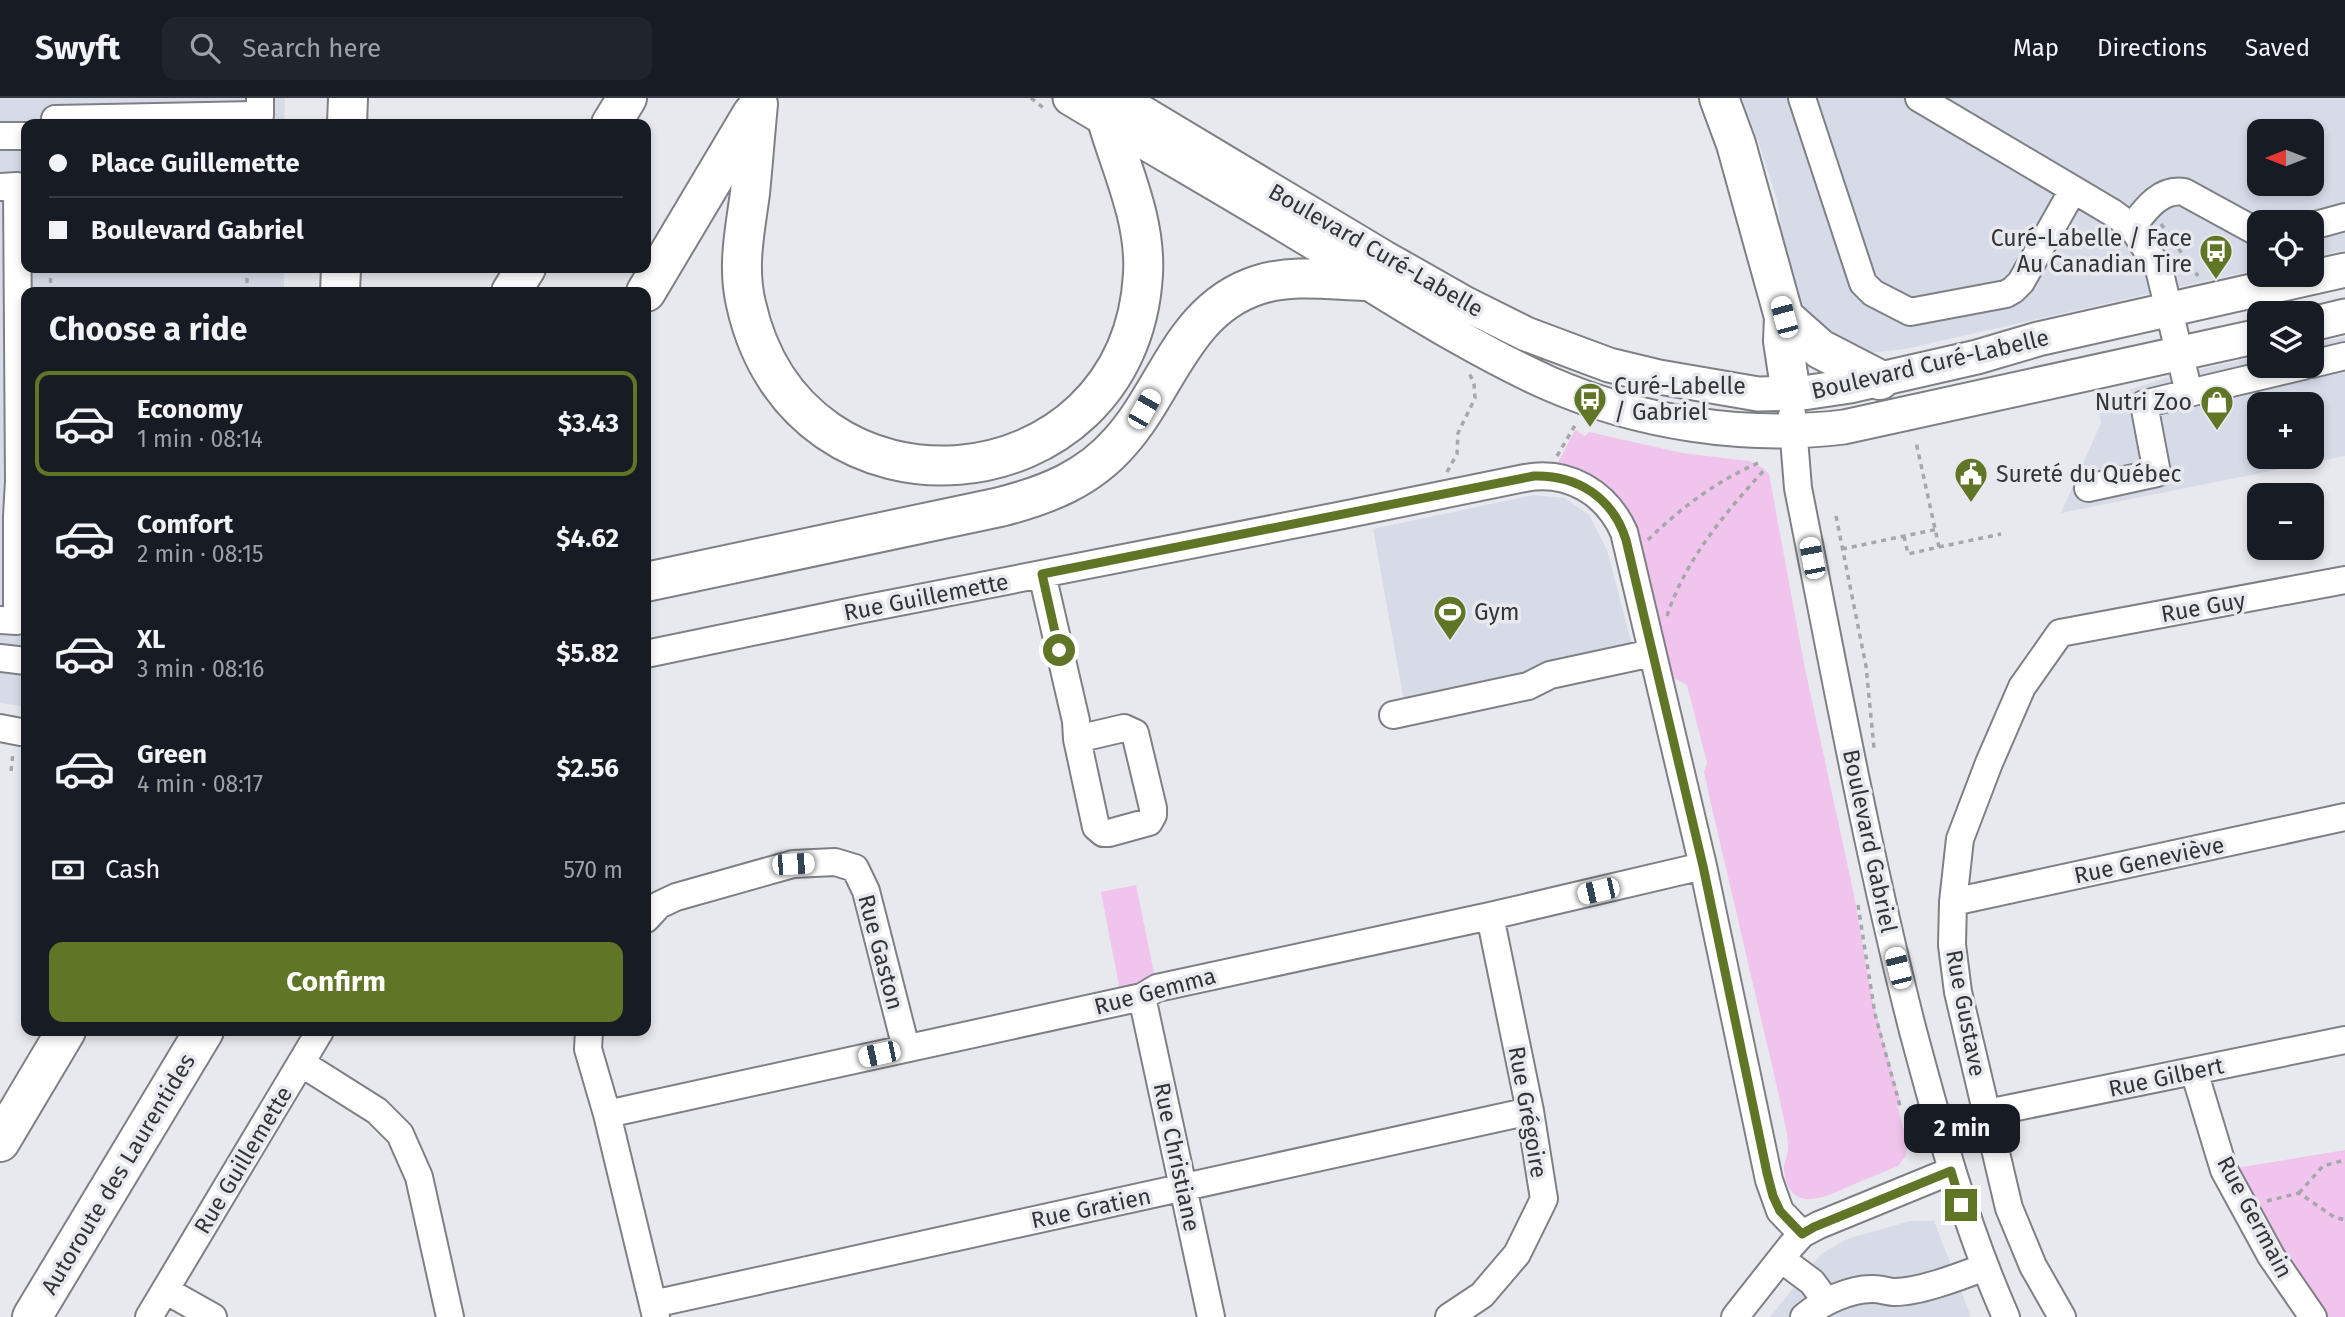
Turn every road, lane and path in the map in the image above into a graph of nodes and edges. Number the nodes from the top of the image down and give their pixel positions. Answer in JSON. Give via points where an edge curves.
{"nodes":[{"id":1,"x":260,"y":98,"type":"edge"},
{"id":2,"x":348,"y":98,"type":"edge"},
{"id":3,"x":627,"y":98,"type":"edge"},
{"id":4,"x":1070,"y":98,"type":"edge"},
{"id":5,"x":1719,"y":98,"type":"edge"},
{"id":6,"x":1802,"y":98,"type":"edge"},
{"id":7,"x":1919,"y":98,"type":"edge"},
{"id":8,"x":756,"y":100,"type":"edge"},
{"id":9,"x":1112,"y":109,"type":"edge"},
{"id":10,"x":54,"y":114,"type":"edge"},
{"id":11,"x":347,"y":119,"type":"edge"},
{"id":12,"x":614,"y":119,"type":"edge"},
{"id":13,"x":0,"y":136,"type":"edge"},
{"id":14,"x":21,"y":136,"type":"edge"},
{"id":15,"x":0,"y":187,"type":"edge"},
{"id":16,"x":2073,"y":190,"type":"junction"},
{"id":17,"x":2345,"y":217,"type":"edge"},
{"id":18,"x":2158,"y":219,"type":"dead end"},
{"id":19,"x":2324,"y":223,"type":"edge"},
{"id":20,"x":2247,"y":226,"type":"edge"},
{"id":21,"x":2132,"y":227,"type":"junction"},
{"id":22,"x":2345,"y":270,"type":"edge"},
{"id":23,"x":2198,"y":276,"type":"dead end"},
{"id":24,"x":1365,"y":281,"type":"junction"},
{"id":25,"x":649,"y":287,"type":"edge"},
{"id":26,"x":2170,"y":309,"type":"junction"},
{"id":27,"x":1784,"y":317,"type":"junction"},
{"id":28,"x":2345,"y":317,"type":"edge"},
{"id":29,"x":2324,"y":321,"type":"edge"},
{"id":30,"x":2247,"y":339,"type":"edge"},
{"id":31,"x":2180,"y":354,"type":"junction"},
{"id":32,"x":2345,"y":356,"type":"edge"},
{"id":33,"x":1464,"y":360,"type":"dead end"},
{"id":34,"x":2324,"y":361,"type":"edge"},
{"id":35,"x":2252,"y":378,"type":"edge"},
{"id":36,"x":1880,"y":380,"type":"junction"},
{"id":37,"x":2189,"y":393,"type":"junction"},
{"id":38,"x":1791,"y":394,"type":"junction"},
{"id":39,"x":1577,"y":422,"type":"dead end"},
{"id":40,"x":1793,"y":432,"type":"junction"},
{"id":41,"x":1916,"y":442,"type":"dead end"},
{"id":42,"x":1553,"y":463,"type":"dead end"},
{"id":43,"x":1758,"y":463,"type":"dead end"},
{"id":44,"x":1766,"y":468,"type":"dead end"},
{"id":45,"x":2088,"y":488,"type":"dead end"},
{"id":46,"x":1432,"y":497,"type":"junction"},
{"id":47,"x":1836,"y":516,"type":"dead end"},
{"id":48,"x":1936,"y":529,"type":"junction"},
{"id":49,"x":1903,"y":536,"type":"junction"},
{"id":50,"x":1997,"y":541,"type":"dead end"},
{"id":51,"x":1939,"y":547,"type":"junction"},
{"id":52,"x":1842,"y":549,"type":"junction"},
{"id":53,"x":1929,"y":549,"type":"junction"},
{"id":54,"x":1629,"y":552,"type":"junction"},
{"id":55,"x":1931,"y":555,"type":"dead end"},
{"id":56,"x":1042,"y":574,"type":"junction"},
{"id":57,"x":2345,"y":580,"type":"edge"},
{"id":58,"x":651,"y":581,"type":"edge"},
{"id":59,"x":14,"y":623,"type":"edge"},
{"id":60,"x":1665,"y":624,"type":"dead end"},
{"id":61,"x":2060,"y":633,"type":"joint"},
{"id":62,"x":651,"y":653,"type":"edge"},
{"id":63,"x":1652,"y":653,"type":"junction"},
{"id":64,"x":0,"y":658,"type":"edge"},
{"id":65,"x":21,"y":660,"type":"edge"},
{"id":66,"x":1393,"y":715,"type":"dead end"},
{"id":67,"x":13,"y":735,"type":"edge"},
{"id":68,"x":1077,"y":739,"type":"dead end"},
{"id":69,"x":1875,"y":754,"type":"dead end"},
{"id":70,"x":11,"y":771,"type":"dead end"},
{"id":71,"x":2345,"y":817,"type":"edge"},
{"id":72,"x":1703,"y":866,"type":"junction"},
{"id":73,"x":1953,"y":902,"type":"junction"},
{"id":74,"x":651,"y":914,"type":"edge"},
{"id":75,"x":1490,"y":916,"type":"junction"},
{"id":76,"x":1142,"y":997,"type":"junction"},
{"id":77,"x":63,"y":1036,"type":"edge"},
{"id":78,"x":201,"y":1036,"type":"edge"},
{"id":79,"x":317,"y":1036,"type":"edge"},
{"id":80,"x":589,"y":1036,"type":"edge"},
{"id":81,"x":2345,"y":1040,"type":"edge"},
{"id":82,"x":906,"y":1048,"type":"junction"},
{"id":83,"x":301,"y":1063,"type":"junction"},
{"id":84,"x":2194,"y":1071,"type":"junction"},
{"id":85,"x":1530,"y":1111,"type":"junction"},
{"id":86,"x":1987,"y":1113,"type":"junction"},
{"id":87,"x":607,"y":1114,"type":"junction"},
{"id":88,"x":0,"y":1142,"type":"edge"},
{"id":89,"x":2345,"y":1160,"type":"edge"},
{"id":90,"x":1951,"y":1171,"type":"junction"},
{"id":91,"x":1183,"y":1188,"type":"junction"},
{"id":92,"x":2299,"y":1193,"type":"junction"},
{"id":93,"x":2244,"y":1206,"type":"junction"},
{"id":94,"x":2345,"y":1220,"type":"edge"},
{"id":95,"x":1802,"y":1234,"type":"junction"},
{"id":96,"x":1781,"y":1259,"type":"junction"},
{"id":97,"x":1985,"y":1267,"type":"junction"},
{"id":98,"x":165,"y":1290,"type":"junction"},
{"id":99,"x":1826,"y":1301,"type":"junction"},
{"id":100,"x":654,"y":1311,"type":"edge"},
{"id":101,"x":32,"y":1317,"type":"edge"},
{"id":102,"x":149,"y":1317,"type":"edge"},
{"id":103,"x":213,"y":1317,"type":"edge"},
{"id":104,"x":450,"y":1317,"type":"edge"},
{"id":105,"x":1211,"y":1317,"type":"edge"},
{"id":106,"x":1449,"y":1317,"type":"edge"},
{"id":107,"x":1735,"y":1317,"type":"edge"},
{"id":108,"x":1804,"y":1317,"type":"edge"},
{"id":109,"x":2006,"y":1317,"type":"edge"},
{"id":110,"x":2062,"y":1317,"type":"edge"},
{"id":111,"x":2313,"y":1317,"type":"edge"}],
"edges":[{"from":1,"to":10,"type":"street","via":[[260,115]]},
{"from":2,"to":11,"type":"highway"},
{"from":3,"to":12,"type":"highway"},
{"from":4,"to":9,"type":"main road","name":"Boulevard Curé-Labelle"},
{"from":5,"to":27,"type":"highway"},
{"from":6,"to":16,"type":"street","via":[[1863,282],[1873,293],[1905,310],[2013,290]]},
{"from":7,"to":16,"type":"street"},
{"from":8,"to":9,"type":"highway","via":[[742,273],[746,304],[765,357],[793,399],[828,431],[873,455],[931,467],[995,460],[1050,436],[1092,399],[1121,356],[1140,300],[1142,243],[1133,196],[1121,166]]},
{"from":8,"to":25,"type":"highway"},
{"from":9,"to":24,"type":"main road","name":"Boulevard Curé-Labelle"},
{"from":9,"to":38,"type":"main road","name":"Boulevard Curé-Labelle","via":[[1526,334],[1609,365],[1660,377],[1758,394]]},
{"from":13,"to":14,"type":"street"},
{"from":15,"to":59,"type":"street","via":[[17,186],[19,481]]},
{"from":16,"to":21,"type":"street"},
{"from":17,"to":19,"type":"street"},
{"from":18,"to":23,"type":"path"},
{"from":20,"to":21,"type":"street","via":[[2175,191],[2156,200]]},
{"from":21,"to":26,"type":"street","via":[[2159,270]]},
{"from":22,"to":26,"type":"main road","name":"Boulevard Curé-Labelle"},
{"from":24,"to":40,"type":"main road","name":"Boulevard Curé-Labelle","via":[[1513,365],[1588,398],[1687,423]]},
{"from":24,"to":58,"type":"highway","via":[[1276,281],[1229,299],[1190,335],[1120,443],[1086,473],[1050,492],[1000,507]]},
{"from":26,"to":31,"type":"street"},
{"from":26,"to":36,"type":"main road","name":"Boulevard Curé-Labelle"},
{"from":27,"to":36,"type":"highway","via":[[1820,349]]},
{"from":27,"to":38,"type":"highway"},
{"from":28,"to":29,"type":"main road"},
{"from":30,"to":31,"type":"main road","name":"Boulevard Curé-Labelle"},
{"from":31,"to":37,"type":"street"},
{"from":31,"to":40,"type":"main road","name":"Boulevard Curé-Labelle","via":[[1867,423]]},
{"from":32,"to":34,"type":"street"},
{"from":33,"to":46,"type":"path","via":[[1475,398],[1458,433],[1457,454]]},
{"from":35,"to":37,"type":"street"},
{"from":36,"to":38,"type":"main road","name":"Boulevard Curé-Labelle"},
{"from":37,"to":45,"type":"street","via":[[2144,404],[2157,473]]},
{"from":38,"to":40,"type":"street","name":"Boulevard Gabriel"},
{"from":39,"to":42,"type":"path"},
{"from":40,"to":90,"type":"street","name":"Boulevard Gabriel","via":[[1798,488],[1879,889]]},
{"from":41,"to":48,"type":"path"},
{"from":43,"to":54,"type":"path","via":[[1708,490]]},
{"from":44,"to":60,"type":"path","via":[[1704,542],[1673,597]]},
{"from":46,"to":54,"type":"street","name":"Rue Guillemette","via":[[1534,476],[1562,478],[1603,500],[1620,523]]},
{"from":46,"to":56,"type":"street","name":"Rue Guillemette"},
{"from":47,"to":52,"type":"path","name":"Boulevard Gabriel"},
{"from":48,"to":49,"type":"path"},
{"from":48,"to":51,"type":"path"},
{"from":49,"to":52,"type":"path"},
{"from":49,"to":53,"type":"path","via":[[1908,554]]},
{"from":50,"to":51,"type":"path","via":[[1998,534]]},
{"from":51,"to":53,"type":"path"},
{"from":52,"to":69,"type":"path","name":"Boulevard Gabriel","via":[[1866,666]]},
{"from":53,"to":55,"type":"path"},
{"from":54,"to":63,"type":"street","name":"Rue Guillemette"},
{"from":56,"to":62,"type":"street","name":"Rue Guillemette"},
{"from":56,"to":68,"type":"street"},
{"from":57,"to":61,"type":"street","name":"Rue Guy"},
{"from":61,"to":73,"type":"street","name":"Rue Gustave","via":[[2022,687],[1989,763],[1960,839]]},
{"from":63,"to":66,"type":"street"},
{"from":63,"to":72,"type":"street","name":"Rue Guillemette"},
{"from":64,"to":65,"type":"street"},
{"from":67,"to":70,"type":"path"},
{"from":71,"to":73,"type":"street","name":"Rue Geneviève"},
{"from":72,"to":75,"type":"street","name":"Rue Gemma"},
{"from":72,"to":95,"type":"street","name":"Rue Guillemette","via":[[1771,1188],[1780,1211]]},
{"from":73,"to":86,"type":"street","name":"Rue Gustave","via":[[1958,992]]},
{"from":74,"to":82,"type":"street","name":"Rue Gaston","via":[[676,897],[793,864],[835,862],[855,868],[866,891]]},
{"from":75,"to":76,"type":"street","name":"Rue Gemma","via":[[1157,988]]},
{"from":75,"to":85,"type":"street","name":"Rue Grégoire"},
{"from":76,"to":82,"type":"street","name":"Rue Gemma"},
{"from":76,"to":91,"type":"street","name":"Rue Christiane"},
{"from":77,"to":88,"type":"highway"},
{"from":78,"to":101,"type":"highway","name":"Autoroute des Laurentides"},
{"from":79,"to":83,"type":"street","name":"Rue Guillemette"},
{"from":80,"to":87,"type":"street","via":[[588,1049]]},
{"from":81,"to":84,"type":"street","name":"Rue Gilbert"},
{"from":82,"to":87,"type":"street","name":"Rue Gemma"},
{"from":83,"to":98,"type":"street","name":"Rue Guillemette"},
{"from":83,"to":104,"type":"street","via":[[377,1111],[400,1134],[419,1177]]},
{"from":84,"to":86,"type":"street","name":"Rue Gilbert"},
{"from":84,"to":93,"type":"street","name":"Rue Germain","via":[[2224,1170]]},
{"from":85,"to":91,"type":"street","name":"Rue Gratien"},
{"from":85,"to":106,"type":"street","name":"Rue Grégoire","via":[[1544,1199],[1517,1254],[1482,1295]]},
{"from":86,"to":110,"type":"street","name":"Rue Gustave","via":[[2011,1215]]},
{"from":87,"to":100,"type":"street"},
{"from":89,"to":92,"type":"path","via":[[2323,1166]]},
{"from":90,"to":95,"type":"street"},
{"from":90,"to":97,"type":"street","name":"Boulevard Gabriel"},
{"from":91,"to":100,"type":"street","name":"Rue Gratien"},
{"from":91,"to":105,"type":"street","name":"Rue Christiane"},
{"from":92,"to":93,"type":"path"},
{"from":92,"to":94,"type":"path"},
{"from":93,"to":111,"type":"street","name":"Rue Germain"},
{"from":95,"to":96,"type":"street"},
{"from":96,"to":99,"type":"street","via":[[1812,1282]]},
{"from":96,"to":107,"type":"street"},
{"from":97,"to":99,"type":"street","via":[[1930,1285],[1896,1292],[1872,1289]]},
{"from":97,"to":109,"type":"street","name":"Boulevard Gabriel"},
{"from":98,"to":102,"type":"street","name":"Rue Guillemette"},
{"from":98,"to":103,"type":"street"},
{"from":99,"to":108,"type":"street"}]}
